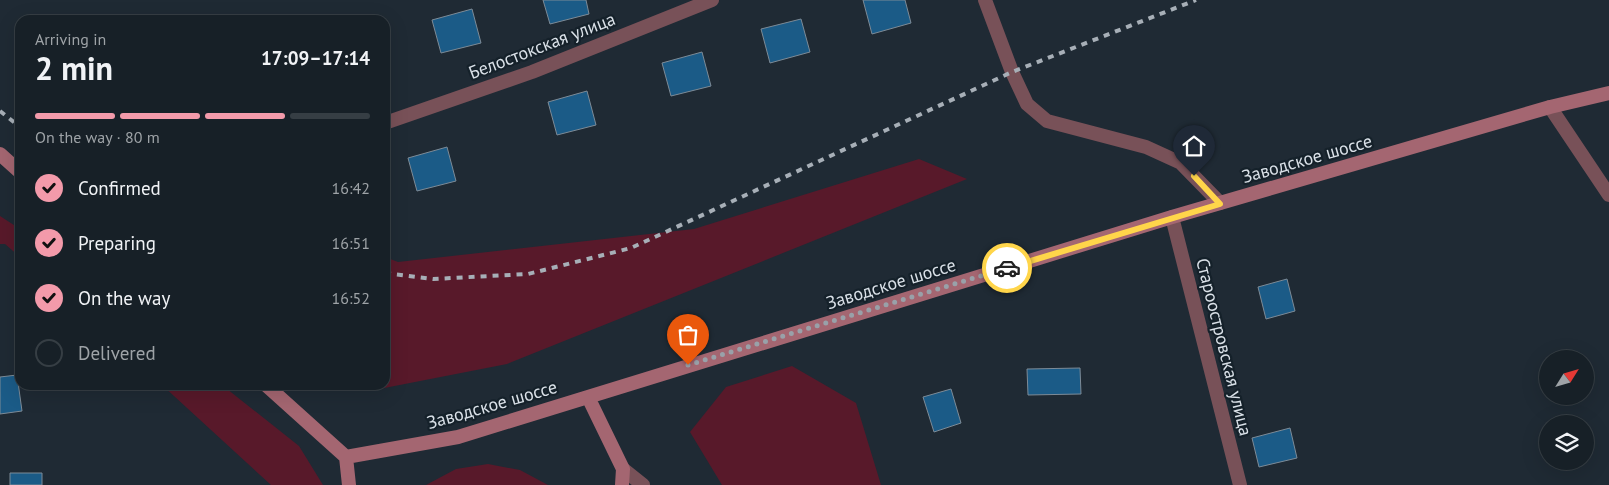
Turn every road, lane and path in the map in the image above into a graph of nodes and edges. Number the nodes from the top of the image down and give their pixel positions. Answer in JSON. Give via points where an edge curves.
{"nodes":[{"id":1,"x":712,"y":0,"type":"edge"},
{"id":2,"x":985,"y":0,"type":"edge"},
{"id":3,"x":1609,"y":92,"type":"edge"},
{"id":4,"x":1550,"y":107,"type":"junction"},
{"id":5,"x":390,"y":121,"type":"edge"},
{"id":6,"x":0,"y":154,"type":"edge"},
{"id":7,"x":15,"y":168,"type":"edge"},
{"id":8,"x":1609,"y":195,"type":"edge"},
{"id":9,"x":1220,"y":204,"type":"junction"},
{"id":10,"x":1172,"y":218,"type":"junction"},
{"id":11,"x":272,"y":390,"type":"edge"},
{"id":12,"x":588,"y":397,"type":"junction"},
{"id":13,"x":346,"y":457,"type":"junction"},
{"id":14,"x":623,"y":469,"type":"junction"},
{"id":15,"x":349,"y":485,"type":"edge"},
{"id":16,"x":622,"y":485,"type":"edge"},
{"id":17,"x":643,"y":485,"type":"edge"},
{"id":18,"x":1240,"y":485,"type":"edge"}],
"edges":[{"from":1,"to":5,"type":"street","name":"Белостокская улица","via":[[532,72]]},
{"from":2,"to":9,"type":"street","via":[[1027,104],[1047,121],[1146,147],[1181,163]]},
{"from":3,"to":4,"type":"main road","name":"Заводское шоссе"},
{"from":4,"to":8,"type":"street"},
{"from":4,"to":9,"type":"main road","name":"Заводское шоссе"},
{"from":6,"to":7,"type":"main road"},
{"from":9,"to":10,"type":"main road","name":"Заводское шоссе"},
{"from":10,"to":12,"type":"main road","name":"Заводское шоссе"},
{"from":10,"to":18,"type":"street","name":"Староостровская улица"},
{"from":11,"to":13,"type":"main road"},
{"from":12,"to":13,"type":"main road","name":"Заводское шоссе","via":[[458,438]]},
{"from":12,"to":14,"type":"main road"},
{"from":13,"to":15,"type":"main road"},
{"from":14,"to":16,"type":"main road"},
{"from":14,"to":17,"type":"street"}]}
